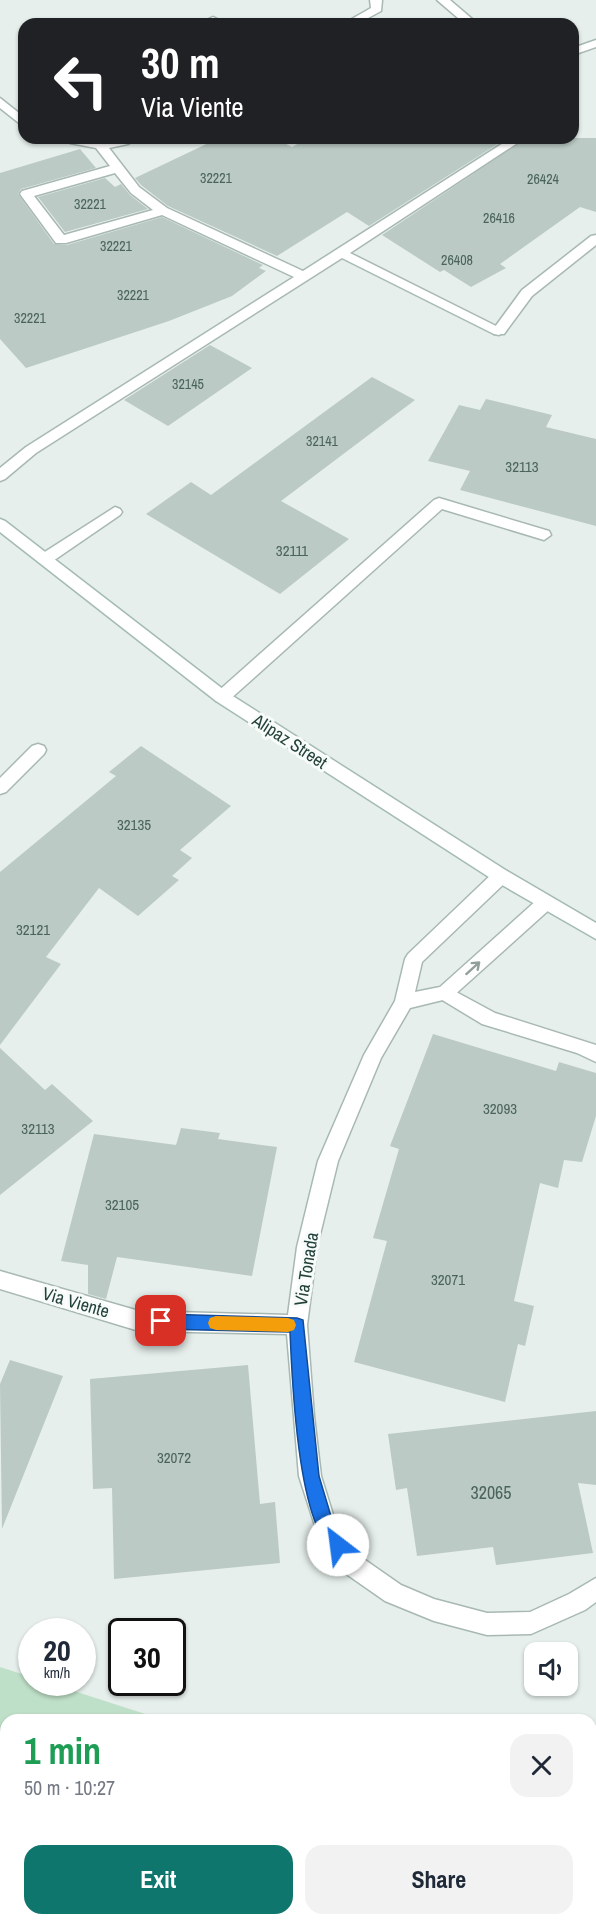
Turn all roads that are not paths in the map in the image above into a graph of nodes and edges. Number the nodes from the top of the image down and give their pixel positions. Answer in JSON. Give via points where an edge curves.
{"nodes":[{"id":1,"x":376,"y":0,"type":"edge"},
{"id":2,"x":443,"y":0,"type":"edge"},
{"id":3,"x":360,"y":18,"type":"edge"},
{"id":4,"x":465,"y":18,"type":"edge"},
{"id":5,"x":596,"y":43,"type":"edge"},
{"id":6,"x":579,"y":50,"type":"edge"},
{"id":7,"x":0,"y":102,"type":"edge"},
{"id":8,"x":18,"y":118,"type":"edge"},
{"id":9,"x":83,"y":144,"type":"edge"},
{"id":10,"x":108,"y":144,"type":"edge"},
{"id":11,"x":510,"y":144,"type":"edge"},
{"id":12,"x":100,"y":145,"type":"junction"},
{"id":13,"x":118,"y":168,"type":"junction"},
{"id":14,"x":164,"y":211,"type":"junction"},
{"id":15,"x":596,"y":239,"type":"edge"},
{"id":16,"x":341,"y":252,"type":"junction"},
{"id":17,"x":303,"y":276,"type":"junction"},
{"id":18,"x":0,"y":476,"type":"edge"},
{"id":19,"x":114,"y":512,"type":"dead end"},
{"id":20,"x":0,"y":524,"type":"edge"},
{"id":21,"x":544,"y":535,"type":"dead end"},
{"id":22,"x":45,"y":559,"type":"junction"},
{"id":23,"x":222,"y":697,"type":"junction"},
{"id":24,"x":38,"y":750,"type":"dead end"},
{"id":25,"x":0,"y":788,"type":"edge"},
{"id":26,"x":501,"y":876,"type":"junction"},
{"id":27,"x":544,"y":904,"type":"junction"},
{"id":28,"x":596,"y":932,"type":"edge"},
{"id":29,"x":445,"y":993,"type":"junction"},
{"id":30,"x":404,"y":1002,"type":"junction"},
{"id":31,"x":596,"y":1054,"type":"edge"},
{"id":32,"x":0,"y":1280,"type":"edge"},
{"id":33,"x":297,"y":1325,"type":"junction"},
{"id":34,"x":596,"y":1589,"type":"edge"}],
"edges":[{"from":1,"to":3,"type":"street","via":[[377,9]]},
{"from":2,"to":4,"type":"street"},
{"from":5,"to":6,"type":"street"},
{"from":7,"to":8,"type":"street"},
{"from":9,"to":12,"type":"street"},
{"from":10,"to":12,"type":"street"},
{"from":11,"to":16,"type":"street"},
{"from":12,"to":13,"type":"street"},
{"from":13,"to":14,"type":"street","via":[[135,190]]},
{"from":13,"to":14,"type":"street","via":[[26,194],[61,240]]},
{"from":14,"to":17,"type":"street"},
{"from":15,"to":16,"type":"street","via":[[527,293],[499,331]]},
{"from":16,"to":17,"type":"street"},
{"from":17,"to":18,"type":"street","via":[[31,450]]},
{"from":19,"to":22,"type":"street"},
{"from":20,"to":22,"type":"street","name":"Alipaz Street"},
{"from":21,"to":23,"type":"street","via":[[440,503]]},
{"from":22,"to":23,"type":"street","name":"Alipaz Street"},
{"from":23,"to":26,"type":"street","name":"Alipaz Street"},
{"from":24,"to":25,"type":"street"},
{"from":26,"to":27,"type":"street","name":"Alipaz Street"},
{"from":26,"to":30,"type":"street","name":"Via Tonada","via":[[414,959]]},
{"from":27,"to":28,"type":"street","name":"Alipaz Street"},
{"from":29,"to":27,"type":"street","one_way":true},
{"from":29,"to":30,"type":"street"},
{"from":29,"to":31,"type":"street","via":[[489,1019]]},
{"from":30,"to":33,"type":"street","name":"Via Tonada","via":[[373,1055],[328,1161],[307,1246]]},
{"from":32,"to":33,"type":"street","name":"Via Viente","via":[[139,1321]]},
{"from":33,"to":34,"type":"street","name":"Via Tonada","via":[[310,1476],[326,1527],[351,1563],[393,1593],[434,1610],[487,1624],[531,1623]]}]}
